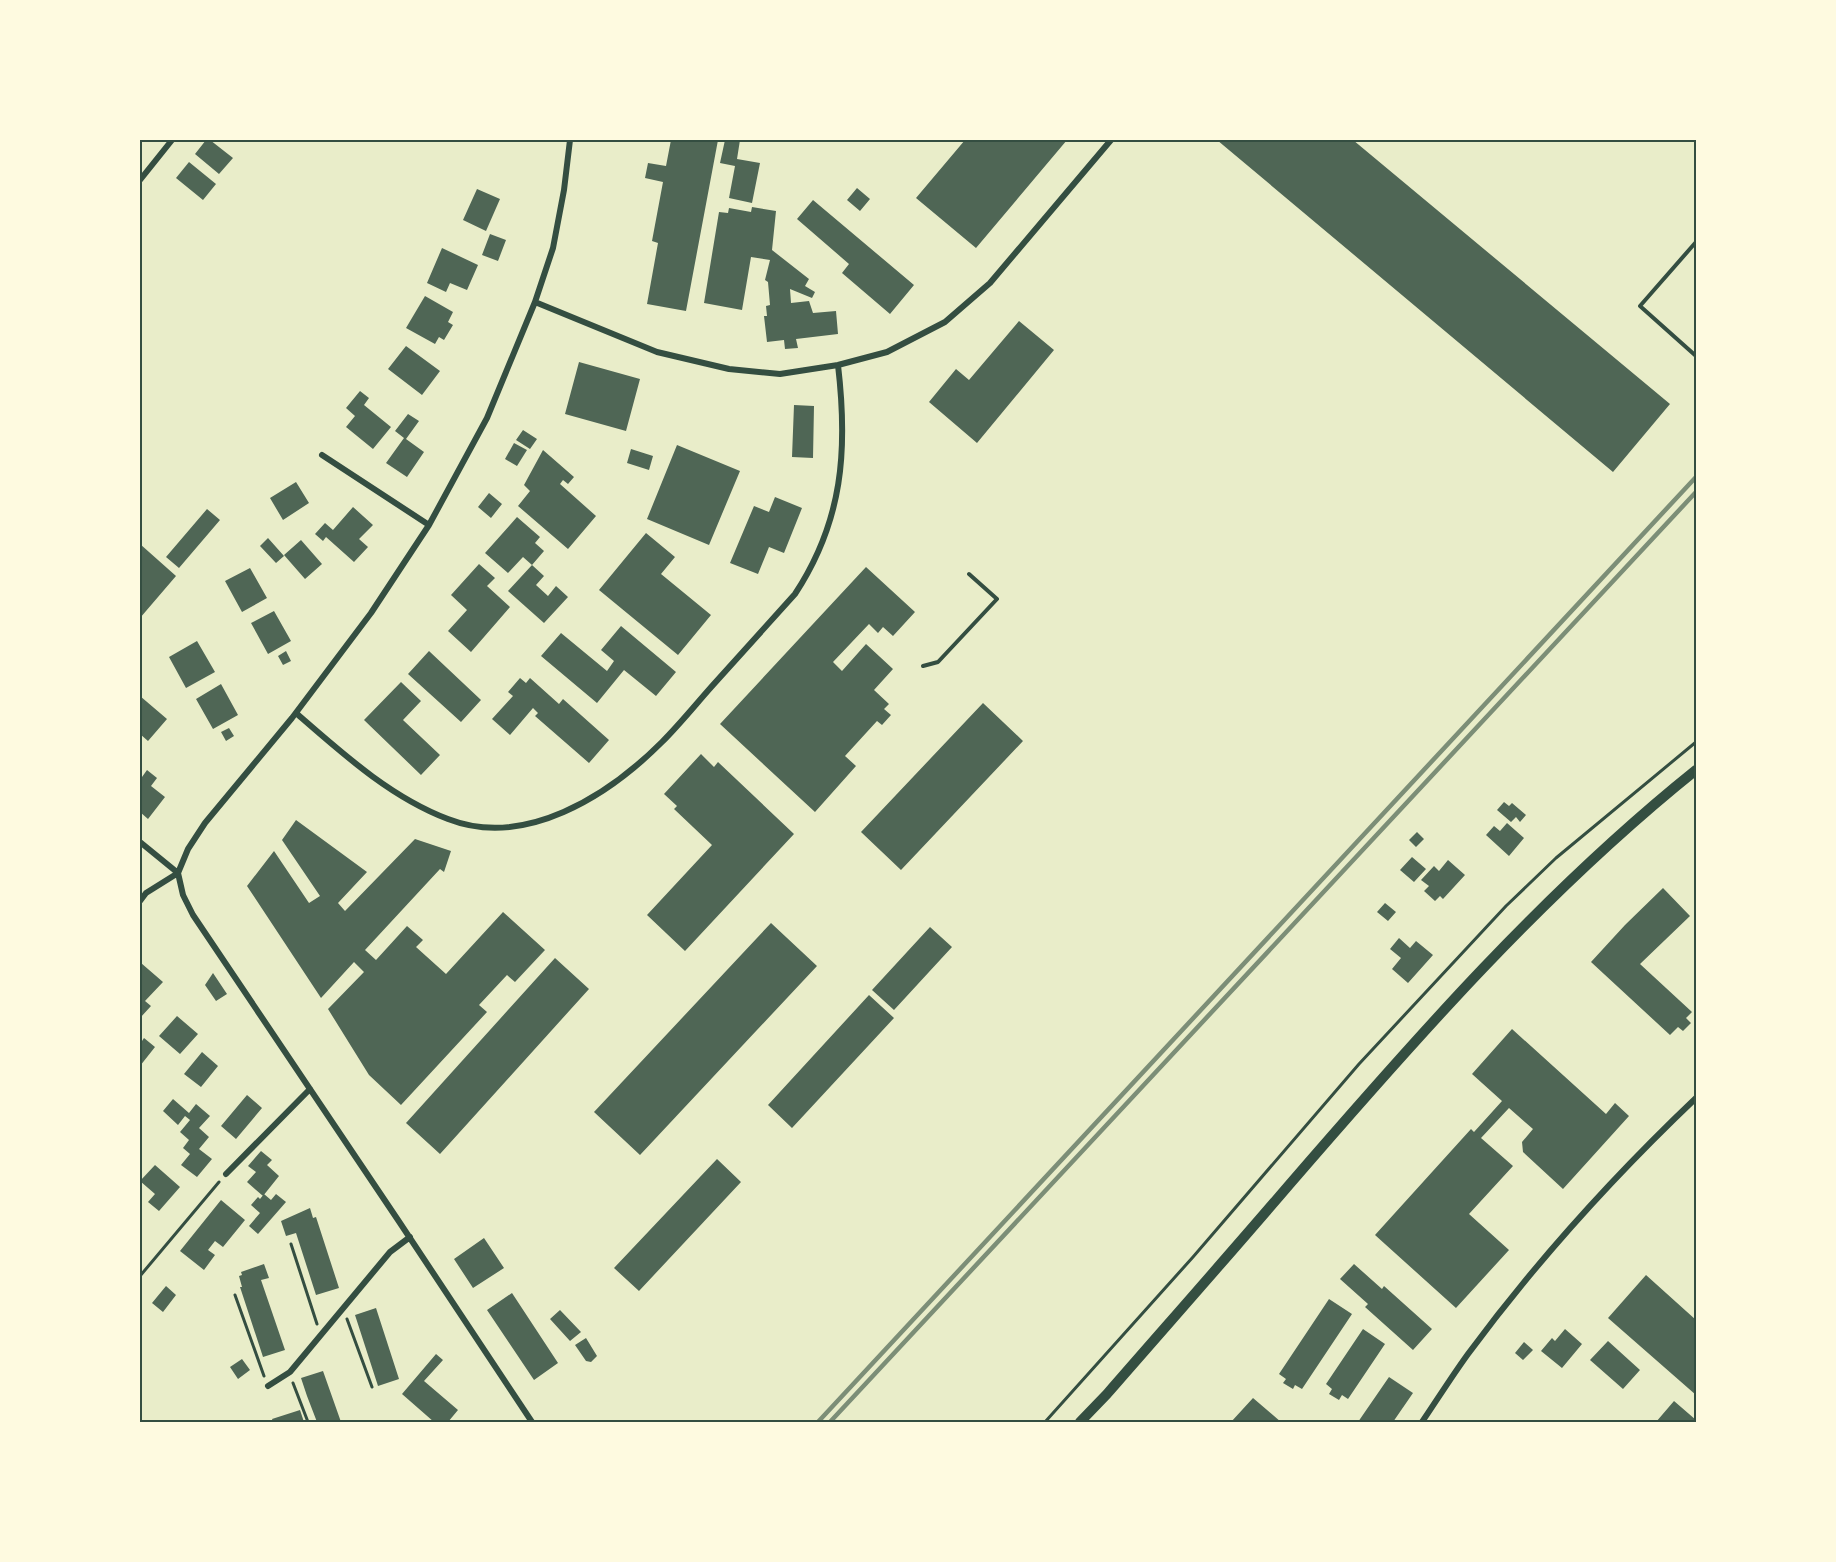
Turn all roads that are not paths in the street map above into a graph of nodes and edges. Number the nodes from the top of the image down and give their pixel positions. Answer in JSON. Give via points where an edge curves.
{"nodes":[{"id":1,"x":172,"y":140,"type":"edge"},
{"id":2,"x":570,"y":140,"type":"edge"},
{"id":3,"x":1111,"y":140,"type":"edge"},
{"id":4,"x":140,"y":180,"type":"edge"},
{"id":5,"x":1696,"y":242,"type":"edge"},
{"id":6,"x":534,"y":302,"type":"junction"},
{"id":7,"x":1696,"y":356,"type":"edge"},
{"id":8,"x":838,"y":365,"type":"junction"},
{"id":9,"x":322,"y":454,"type":"dead end"},
{"id":10,"x":429,"y":525,"type":"junction"},
{"id":11,"x":969,"y":574,"type":"dead end"},
{"id":12,"x":923,"y":666,"type":"dead end"},
{"id":13,"x":296,"y":713,"type":"junction"},
{"id":14,"x":1696,"y":770,"type":"edge"},
{"id":15,"x":140,"y":842,"type":"edge"},
{"id":16,"x":178,"y":873,"type":"junction"},
{"id":17,"x":140,"y":901,"type":"edge"},
{"id":18,"x":310,"y":1089,"type":"junction"},
{"id":19,"x":1696,"y":1098,"type":"edge"},
{"id":20,"x":226,"y":1174,"type":"road end"},
{"id":21,"x":410,"y":1237,"type":"junction"},
{"id":22,"x":268,"y":1386,"type":"road end"},
{"id":23,"x":532,"y":1422,"type":"edge"},
{"id":24,"x":1080,"y":1422,"type":"edge"},
{"id":25,"x":1422,"y":1422,"type":"edge"}],
"edges":[{"from":1,"to":4,"type":"street"},
{"from":2,"to":6,"type":"street","via":[[552,248]]},
{"from":3,"to":8,"type":"street","via":[[990,283],[945,322],[887,352]]},
{"from":5,"to":7,"type":"lane","via":[[1640,306]]},
{"from":6,"to":8,"type":"street","via":[[657,352],[729,369],[780,374]]},
{"from":6,"to":10,"type":"street","via":[[487,418]]},
{"from":8,"to":13,"type":"street","via":[[843,404],[839,485],[832,518],[811,569],[795,594],[662,742],[618,780],[572,808],[542,820],[495,829],[469,825],[407,799],[363,770]]},
{"from":9,"to":10,"type":"street"},
{"from":10,"to":13,"type":"street","via":[[371,614]]},
{"from":11,"to":12,"type":"lane","via":[[997,599],[938,662]]},
{"from":13,"to":16,"type":"street","via":[[205,823]]},
{"from":14,"to":24,"type":"main road","via":[[1570,881],[1446,1008]]},
{"from":15,"to":16,"type":"street"},
{"from":16,"to":17,"type":"street","via":[[146,892]]},
{"from":16,"to":18,"type":"street","via":[[193,915]]},
{"from":18,"to":20,"type":"street"},
{"from":18,"to":21,"type":"street"},
{"from":19,"to":25,"type":"street","via":[[1612,1181],[1561,1239],[1466,1356]]},
{"from":21,"to":22,"type":"street","via":[[390,1252],[290,1372]]},
{"from":21,"to":23,"type":"street"}]}
